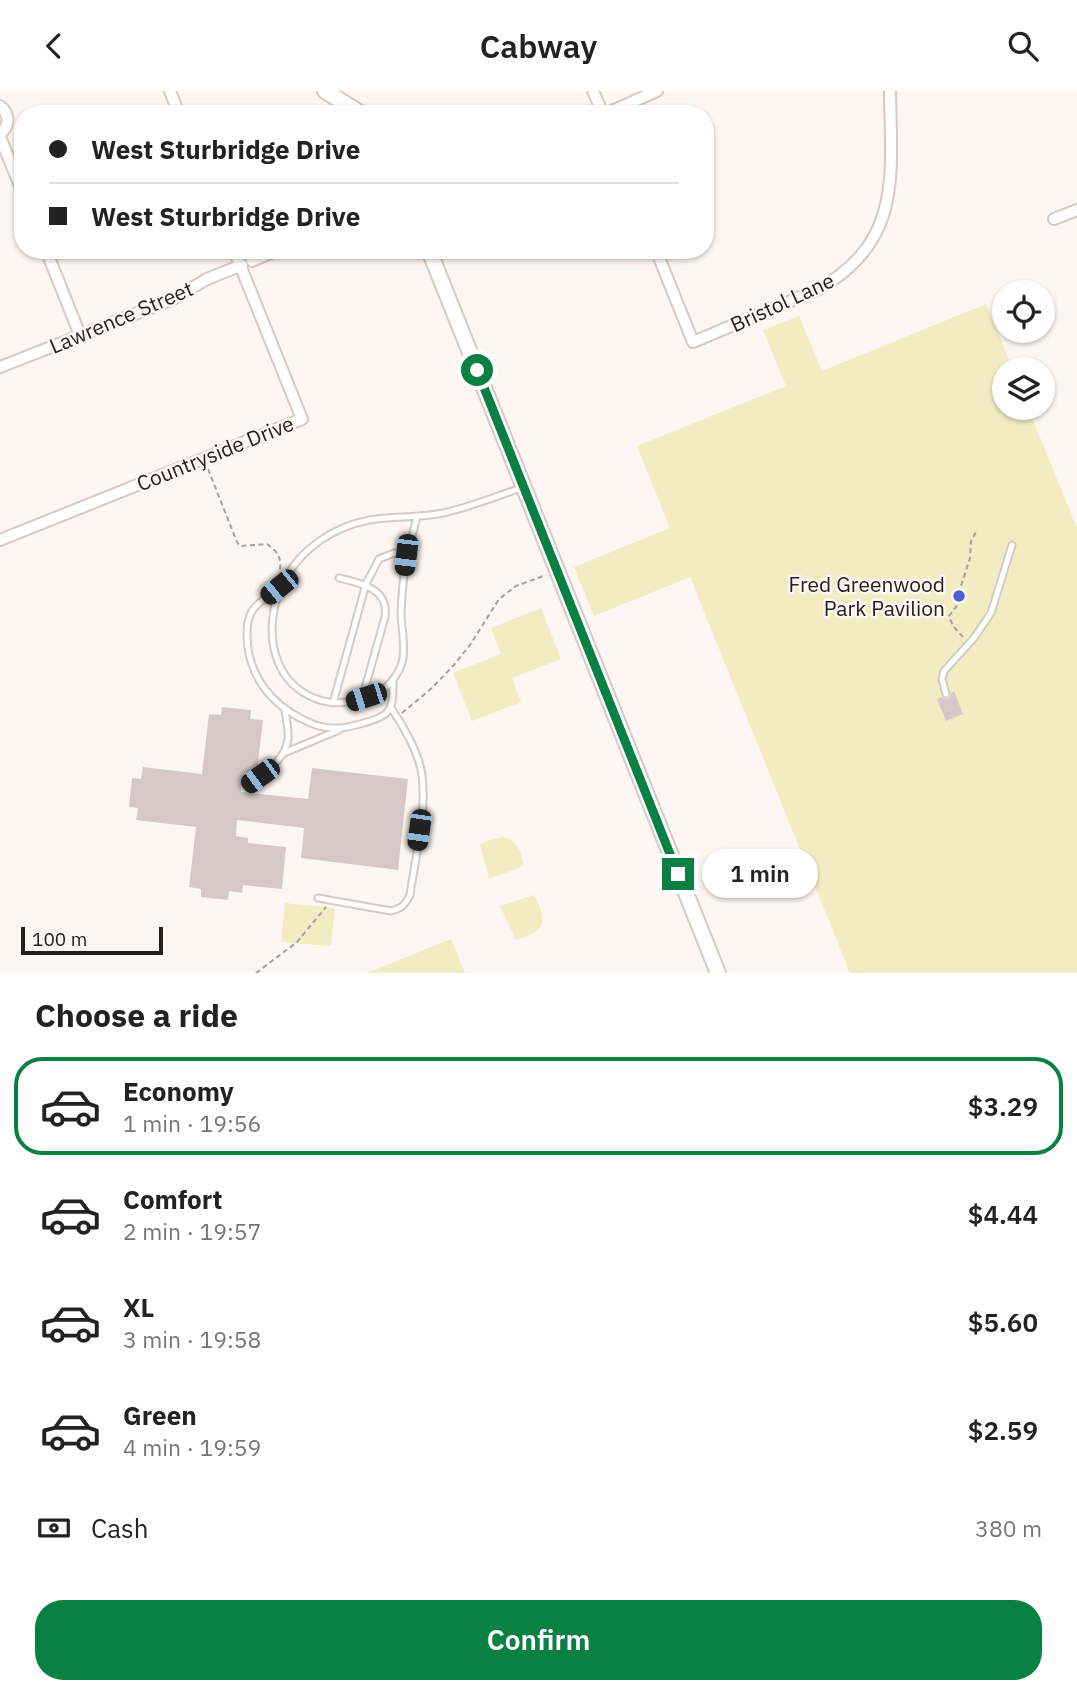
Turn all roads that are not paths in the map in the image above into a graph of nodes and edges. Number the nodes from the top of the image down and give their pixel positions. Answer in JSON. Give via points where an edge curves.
{"nodes":[{"id":1,"x":326,"y":91,"type":"edge"},
{"id":2,"x":657,"y":91,"type":"edge"},
{"id":3,"x":890,"y":91,"type":"edge"},
{"id":4,"x":348,"y":105,"type":"edge"},
{"id":5,"x":625,"y":105,"type":"edge"},
{"id":6,"x":0,"y":106,"type":"edge"},
{"id":7,"x":0,"y":135,"type":"edge"},
{"id":8,"x":14,"y":170,"type":"edge"},
{"id":9,"x":1077,"y":210,"type":"edge"},
{"id":10,"x":1054,"y":219,"type":"dead end"},
{"id":11,"x":50,"y":259,"type":"edge"},
{"id":12,"x":241,"y":259,"type":"edge"},
{"id":13,"x":256,"y":259,"type":"edge"},
{"id":14,"x":433,"y":259,"type":"edge"},
{"id":15,"x":660,"y":259,"type":"edge"},
{"id":16,"x":245,"y":264,"type":"junction"},
{"id":17,"x":80,"y":335,"type":"junction"},
{"id":18,"x":0,"y":367,"type":"edge"},
{"id":19,"x":524,"y":487,"type":"junction"},
{"id":20,"x":417,"y":517,"type":"junction"},
{"id":21,"x":0,"y":540,"type":"edge"},
{"id":22,"x":1012,"y":545,"type":"dead end"},
{"id":23,"x":406,"y":555,"type":"junction"},
{"id":24,"x":339,"y":578,"type":"dead end"},
{"id":25,"x":366,"y":584,"type":"junction"},
{"id":26,"x":281,"y":586,"type":"junction"},
{"id":27,"x":393,"y":680,"type":"junction"},
{"id":28,"x":946,"y":694,"type":"dead end"},
{"id":29,"x":366,"y":697,"type":"junction"},
{"id":30,"x":333,"y":703,"type":"junction"},
{"id":31,"x":391,"y":708,"type":"junction"},
{"id":32,"x":285,"y":710,"type":"junction"},
{"id":33,"x":342,"y":729,"type":"junction"},
{"id":34,"x":284,"y":753,"type":"junction"},
{"id":35,"x":246,"y":785,"type":"dead end"},
{"id":36,"x":318,"y":898,"type":"dead end"},
{"id":37,"x":718,"y":973,"type":"edge"}],
"edges":[{"from":1,"to":4,"type":"street"},
{"from":2,"to":5,"type":"street"},
{"from":3,"to":15,"type":"street","name":"Bristol Lane","via":[[891,174],[886,210],[860,257],[833,281],[693,342]]},
{"from":6,"to":7,"type":"street","via":[[8,118]]},
{"from":7,"to":8,"type":"street"},
{"from":9,"to":10,"type":"street"},
{"from":11,"to":17,"type":"street"},
{"from":12,"to":16,"type":"street","name":"Countryside Drive"},
{"from":13,"to":16,"type":"street","name":"Lawrence Street"},
{"from":14,"to":19,"type":"street"},
{"from":16,"to":17,"type":"street","name":"Lawrence Street","via":[[173,299]]},
{"from":16,"to":21,"type":"street","name":"Countryside Drive","via":[[302,419]]},
{"from":17,"to":18,"type":"street","name":"Lawrence Street"},
{"from":19,"to":20,"type":"lane","via":[[471,506]]},
{"from":19,"to":37,"type":"street"},
{"from":20,"to":23,"type":"lane"},
{"from":20,"to":26,"type":"lane","via":[[369,520],[327,535],[292,567]]},
{"from":22,"to":28,"type":"lane","via":[[991,613],[944,671]]},
{"from":23,"to":25,"type":"lane","via":[[394,553],[379,559]]},
{"from":23,"to":27,"type":"lane","via":[[403,660]]},
{"from":24,"to":25,"type":"lane"},
{"from":25,"to":29,"type":"lane","via":[[380,596],[385,617]]},
{"from":25,"to":30,"type":"lane"},
{"from":26,"to":30,"type":"lane","via":[[273,614],[276,656],[290,681],[307,695]]},
{"from":26,"to":32,"type":"lane","via":[[253,608],[246,624],[255,674]]},
{"from":27,"to":29,"type":"lane"},
{"from":27,"to":31,"type":"lane"},
{"from":29,"to":30,"type":"lane"},
{"from":31,"to":33,"type":"lane","via":[[378,719]]},
{"from":31,"to":36,"type":"lane","via":[[422,775],[410,895],[406,904],[391,911]]},
{"from":32,"to":33,"type":"lane","via":[[317,726]]},
{"from":32,"to":34,"type":"lane","via":[[288,737]]},
{"from":33,"to":34,"type":"lane"},
{"from":34,"to":35,"type":"lane"}]}
